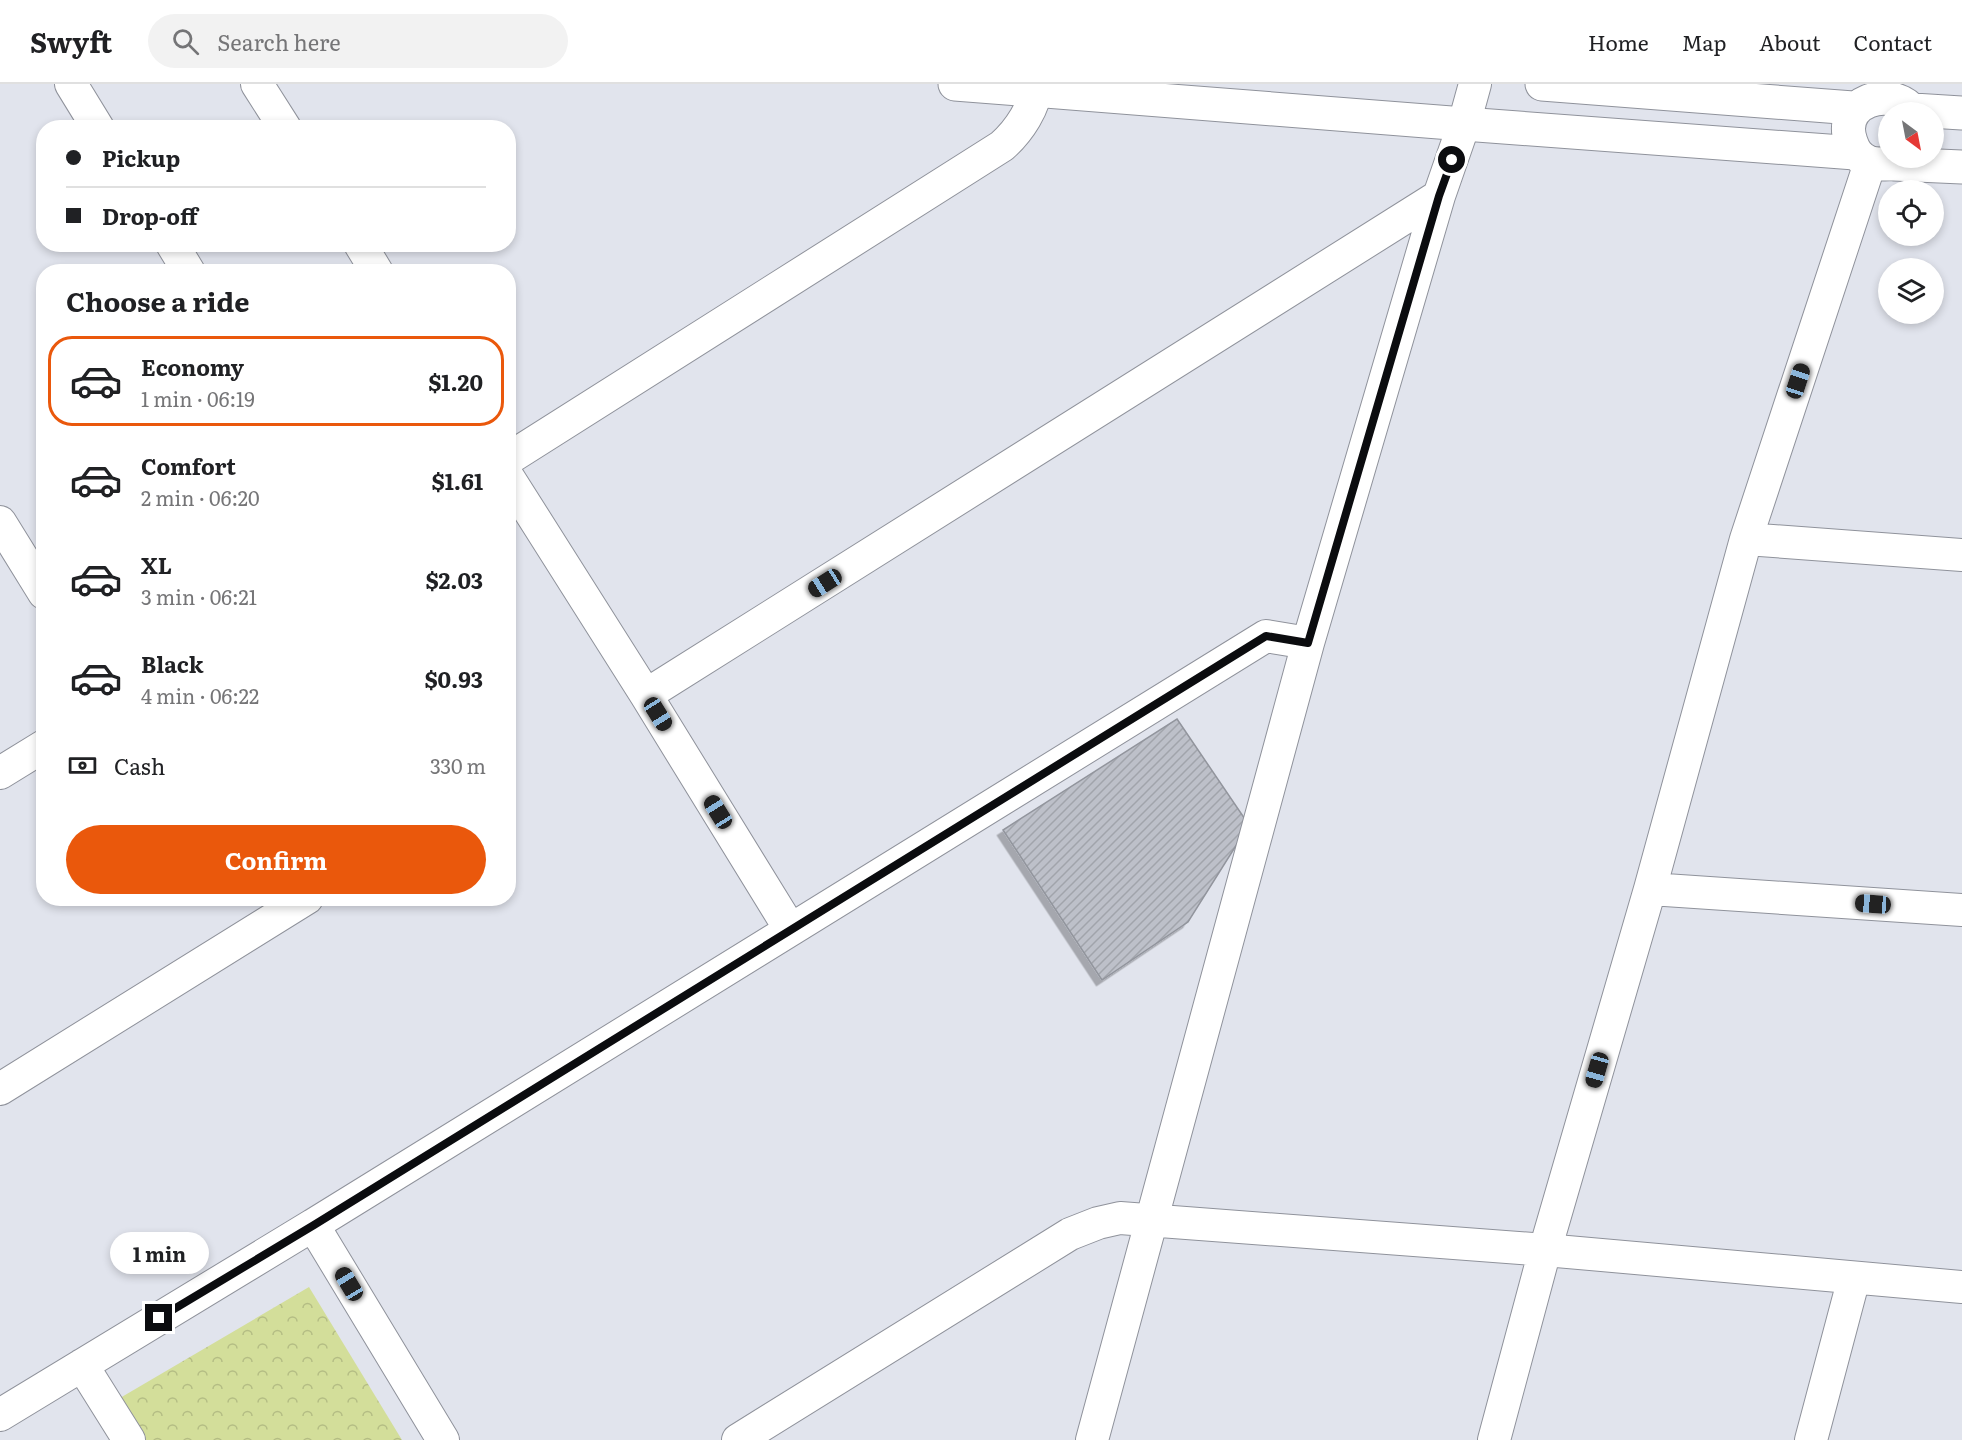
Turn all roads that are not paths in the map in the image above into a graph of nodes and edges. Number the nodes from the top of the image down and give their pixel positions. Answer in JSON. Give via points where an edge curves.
{"nodes":[{"id":1,"x":71,"y":84,"type":"edge"},
{"id":2,"x":258,"y":84,"type":"edge"},
{"id":3,"x":955,"y":84,"type":"edge"},
{"id":4,"x":1475,"y":84,"type":"edge"},
{"id":5,"x":1542,"y":84,"type":"edge"},
{"id":6,"x":1037,"y":87,"type":"edge"},
{"id":7,"x":1863,"y":97,"type":"edge"},
{"id":8,"x":1908,"y":101,"type":"edge"},
{"id":9,"x":1962,"y":113,"type":"edge"},
{"id":10,"x":93,"y":120,"type":"edge"},
{"id":11,"x":280,"y":120,"type":"edge"},
{"id":12,"x":1464,"y":124,"type":"junction"},
{"id":13,"x":1878,"y":157,"type":"edge"},
{"id":14,"x":1878,"y":159,"type":"edge"},
{"id":15,"x":1878,"y":165,"type":"edge"},
{"id":16,"x":1944,"y":165,"type":"edge"},
{"id":17,"x":1962,"y":167,"type":"edge"},
{"id":18,"x":1439,"y":196,"type":"junction"},
{"id":19,"x":516,"y":454,"type":"edge"},
{"id":20,"x":516,"y":490,"type":"edge"},
{"id":21,"x":0,"y":522,"type":"edge"},
{"id":22,"x":1746,"y":539,"type":"junction"},
{"id":23,"x":1962,"y":555,"type":"edge"},
{"id":24,"x":36,"y":580,"type":"edge"},
{"id":25,"x":1308,"y":643,"type":"junction"},
{"id":26,"x":646,"y":695,"type":"junction"},
{"id":27,"x":36,"y":751,"type":"edge"},
{"id":28,"x":0,"y":772,"type":"edge"},
{"id":29,"x":1650,"y":889,"type":"junction"},
{"id":30,"x":294,"y":906,"type":"edge"},
{"id":31,"x":1962,"y":910,"type":"edge"},
{"id":32,"x":790,"y":929,"type":"junction"},
{"id":33,"x":0,"y":1089,"type":"edge"},
{"id":34,"x":1152,"y":1221,"type":"junction"},
{"id":35,"x":314,"y":1225,"type":"junction"},
{"id":36,"x":1545,"y":1250,"type":"junction"},
{"id":37,"x":1854,"y":1278,"type":"junction"},
{"id":38,"x":1962,"y":1287,"type":"edge"},
{"id":39,"x":82,"y":1365,"type":"junction"},
{"id":40,"x":0,"y":1415,"type":"edge"},
{"id":41,"x":129,"y":1440,"type":"edge"},
{"id":42,"x":443,"y":1440,"type":"edge"},
{"id":43,"x":738,"y":1440,"type":"edge"},
{"id":44,"x":1092,"y":1440,"type":"edge"},
{"id":45,"x":1494,"y":1440,"type":"edge"},
{"id":46,"x":1812,"y":1440,"type":"edge"}],
"edges":[{"from":1,"to":10,"type":"street"},
{"from":2,"to":11,"type":"street"},
{"from":3,"to":6,"type":"street"},
{"from":4,"to":12,"type":"street"},
{"from":5,"to":7,"type":"street"},
{"from":6,"to":12,"type":"street"},
{"from":6,"to":19,"type":"street","via":[[1015,134],[1002,146]]},
{"from":7,"to":8,"type":"street","via":[[1884,94]]},
{"from":7,"to":13,"type":"street","via":[[1847,131]]},
{"from":8,"to":9,"type":"street"},
{"from":12,"to":14,"type":"street"},
{"from":12,"to":18,"type":"street"},
{"from":15,"to":22,"type":"street"},
{"from":16,"to":17,"type":"street"},
{"from":18,"to":25,"type":"street"},
{"from":18,"to":26,"type":"street"},
{"from":20,"to":26,"type":"street"},
{"from":21,"to":24,"type":"street"},
{"from":22,"to":23,"type":"street"},
{"from":22,"to":29,"type":"street"},
{"from":25,"to":32,"type":"street","via":[[1266,636]]},
{"from":25,"to":34,"type":"street"},
{"from":26,"to":32,"type":"street"},
{"from":27,"to":28,"type":"street"},
{"from":29,"to":31,"type":"street"},
{"from":29,"to":36,"type":"street"},
{"from":30,"to":33,"type":"street"},
{"from":32,"to":35,"type":"street"},
{"from":34,"to":36,"type":"street"},
{"from":34,"to":43,"type":"street","via":[[1120,1218],[1070,1234]]},
{"from":34,"to":44,"type":"street"},
{"from":35,"to":39,"type":"street"},
{"from":35,"to":42,"type":"street"},
{"from":36,"to":37,"type":"street"},
{"from":36,"to":45,"type":"street"},
{"from":37,"to":38,"type":"street"},
{"from":37,"to":46,"type":"street"},
{"from":39,"to":40,"type":"street"},
{"from":39,"to":41,"type":"street"}]}
